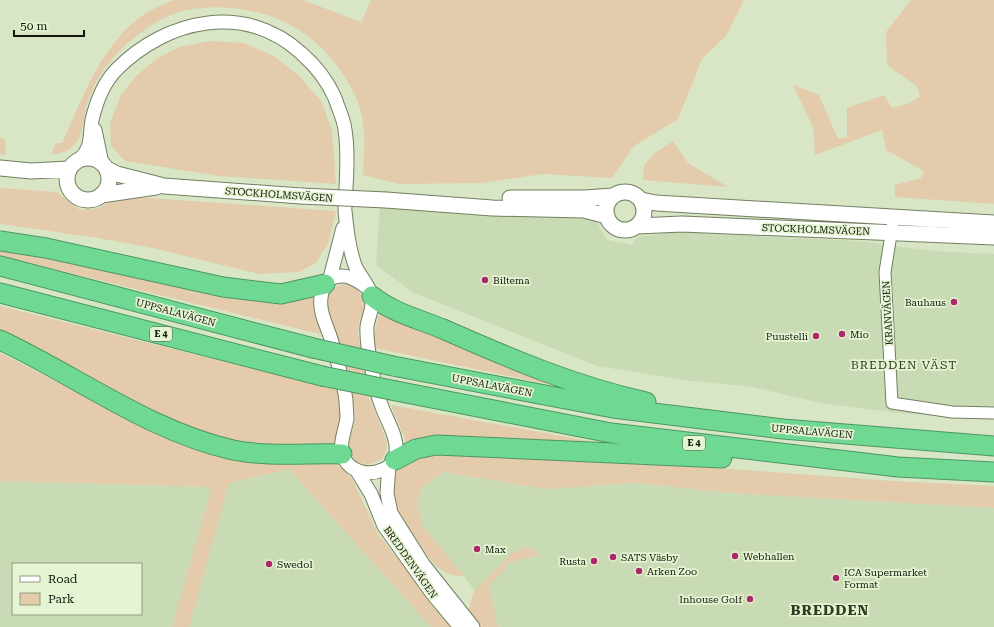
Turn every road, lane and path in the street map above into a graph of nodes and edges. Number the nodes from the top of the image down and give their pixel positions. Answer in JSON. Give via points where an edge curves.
{"nodes":[{"id":1,"x":92,"y":120,"type":"junction"},
{"id":2,"x":75,"y":164,"type":"junction"},
{"id":3,"x":104,"y":166,"type":"junction"},
{"id":4,"x":0,"y":168,"type":"edge"},
{"id":5,"x":31,"y":171,"type":"junction"},
{"id":6,"x":164,"y":186,"type":"junction"},
{"id":7,"x":69,"y":189,"type":"junction"},
{"id":8,"x":101,"y":195,"type":"junction"},
{"id":9,"x":613,"y":196,"type":"junction"},
{"id":10,"x":390,"y":200,"type":"junction"},
{"id":11,"x":641,"y":200,"type":"junction"},
{"id":12,"x":345,"y":211,"type":"junction"},
{"id":13,"x":606,"y":216,"type":"junction"},
{"id":14,"x":894,"y":216,"type":"junction"},
{"id":15,"x":994,"y":223,"type":"edge"},
{"id":16,"x":638,"y":226,"type":"junction"},
{"id":17,"x":891,"y":232,"type":"junction"},
{"id":18,"x":994,"y":237,"type":"edge"},
{"id":19,"x":0,"y":240,"type":"edge"},
{"id":20,"x":0,"y":266,"type":"edge"},
{"id":21,"x":328,"y":281,"type":"junction"},
{"id":22,"x":370,"y":292,"type":"junction"},
{"id":23,"x":0,"y":293,"type":"edge"},
{"id":24,"x":0,"y":340,"type":"edge"},
{"id":25,"x":994,"y":413,"type":"edge"},
{"id":26,"x":951,"y":443,"type":"junction"},
{"id":27,"x":994,"y":446,"type":"edge"},
{"id":28,"x":342,"y":454,"type":"junction"},
{"id":29,"x":392,"y":463,"type":"junction"},
{"id":30,"x":898,"y":467,"type":"junction"},
{"id":31,"x":357,"y":471,"type":"junction"},
{"id":32,"x":994,"y":472,"type":"edge"},
{"id":33,"x":460,"y":627,"type":"edge"},
{"id":34,"x":472,"y":627,"type":"edge"}],
"edges":[{"from":1,"to":2,"type":"street","via":[[89,148]]},
{"from":1,"to":3,"type":"street"},
{"from":1,"to":12,"type":"street","via":[[100,94],[115,70],[153,40],[178,28],[208,22],[238,22],[268,30],[293,46],[317,67],[334,97],[345,129]]},
{"from":2,"to":3,"type":"main road","via":[[87,158],[96,159]]},
{"from":2,"to":5,"type":"main road"},
{"from":2,"to":7,"type":"main road","via":[[67,182]]},
{"from":3,"to":6,"type":"main road","name":"STOCKHOLMSVÄGEN","via":[[117,174]]},
{"from":3,"to":8,"type":"main road","via":[[108,183]]},
{"from":4,"to":5,"type":"main road"},
{"from":5,"to":7,"type":"main road","via":[[62,182]]},
{"from":6,"to":8,"type":"main road","name":"STOCKHOLMSVÄGEN"},
{"from":6,"to":10,"type":"main road","name":"STOCKHOLMSVÄGEN","bridge":true},
{"from":7,"to":8,"type":"main road","via":[[81,198],[95,199]]},
{"from":9,"to":10,"type":"main road","name":"STOCKHOLMSVÄGEN"},
{"from":9,"to":11,"type":"main road","name":"STOCKHOLMSVÄGEN","via":[[628,192]]},
{"from":9,"to":13,"type":"main road","via":[[607,205]]},
{"from":10,"to":13,"type":"main road","name":"STOCKHOLMSVÄGEN","via":[[492,208],[584,210]]},
{"from":11,"to":14,"type":"main road","name":"STOCKHOLMSVÄGEN","via":[[656,203]]},
{"from":11,"to":16,"type":"main road","via":[[644,214]]},
{"from":12,"to":21,"type":"street","via":[[341,242]]},
{"from":12,"to":22,"type":"street","via":[[356,267]]},
{"from":13,"to":16,"type":"main road","name":"STOCKHOLMSVÄGEN","via":[[611,224],[620,230]]},
{"from":14,"to":15,"type":"main road","name":"STOCKHOLMSVÄGEN"},
{"from":14,"to":17,"type":"street","name":"KRANVÄGEN"},
{"from":16,"to":17,"type":"main road","name":"STOCKHOLMSVÄGEN","via":[[682,224]]},
{"from":17,"to":18,"type":"main road","name":"STOCKHOLMSVÄGEN"},
{"from":17,"to":25,"type":"street","name":"KRANVÄGEN","via":[[885,272],[892,403],[952,412]]},
{"from":19,"to":21,"type":"highway","via":[[223,287],[281,294]]},
{"from":20,"to":26,"type":"highway","name":"UPPSALAVÄGEN","bridge":true,"via":[[313,348],[613,408],[783,430]]},
{"from":21,"to":22,"type":"street","via":[[340,275],[354,278]]},
{"from":21,"to":28,"type":"street","via":[[321,298],[322,314],[339,368],[346,401],[347,418],[342,438]]},
{"from":22,"to":26,"type":"highway","via":[[383,305],[399,313],[422,320],[529,367],[617,395],[654,403]]},
{"from":22,"to":29,"type":"street","name":"BREDDENVÄGEN","via":[[372,303],[367,342],[381,406],[396,442]]},
{"from":23,"to":30,"type":"highway","number":"E 4","bridge":true,"via":[[322,376],[611,433]]},
{"from":24,"to":28,"type":"highway","via":[[188,437],[233,450],[263,454]]},
{"from":26,"to":27,"type":"highway","name":"UPPSALAVÄGEN"},
{"from":28,"to":31,"type":"street","name":"BREDDENVÄGEN","via":[[346,462]]},
{"from":29,"to":30,"type":"highway","via":[[416,449],[436,445],[461,445]]},
{"from":29,"to":31,"type":"street","via":[[375,472]]},
{"from":29,"to":34,"type":"street","name":"BREDDENVÄGEN","via":[[387,493],[391,513],[423,564]]},
{"from":30,"to":32,"type":"highway","number":"E 4"},
{"from":31,"to":33,"type":"street","name":"BREDDENVÄGEN","via":[[371,494],[384,526],[431,592]]}]}
